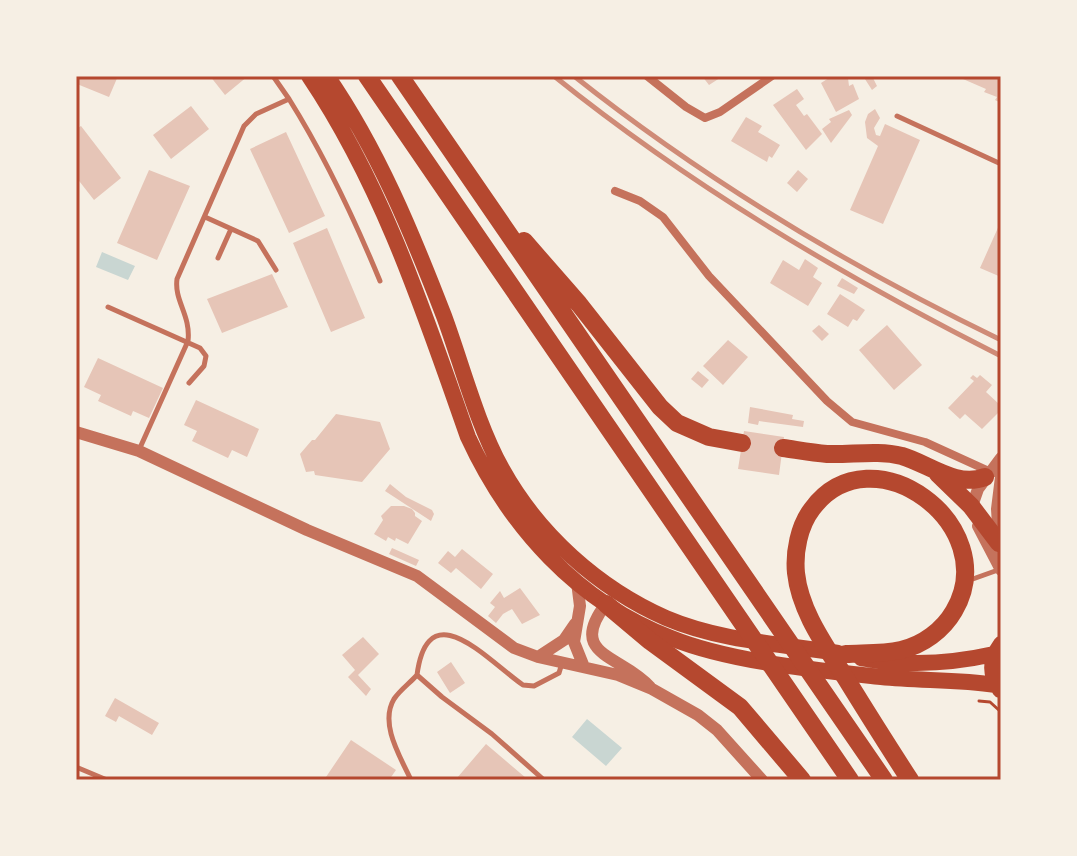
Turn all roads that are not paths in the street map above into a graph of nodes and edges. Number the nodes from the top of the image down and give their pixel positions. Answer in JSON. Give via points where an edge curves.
{"nodes":[{"id":1,"x":273,"y":76,"type":"edge"},
{"id":2,"x":309,"y":76,"type":"edge"},
{"id":3,"x":327,"y":76,"type":"edge"},
{"id":4,"x":367,"y":76,"type":"edge"},
{"id":5,"x":400,"y":76,"type":"edge"},
{"id":6,"x":647,"y":76,"type":"edge"},
{"id":7,"x":772,"y":76,"type":"edge"},
{"id":8,"x":289,"y":99,"type":"junction"},
{"id":9,"x":897,"y":116,"type":"dead end"},
{"id":10,"x":1001,"y":164,"type":"edge"},
{"id":11,"x":615,"y":191,"type":"dead end"},
{"id":12,"x":482,"y":195,"type":"junction"},
{"id":13,"x":205,"y":217,"type":"junction"},
{"id":14,"x":231,"y":229,"type":"junction"},
{"id":15,"x":218,"y":258,"type":"dead end"},
{"id":16,"x":276,"y":270,"type":"dead end"},
{"id":17,"x":380,"y":281,"type":"dead end"},
{"id":18,"x":108,"y":307,"type":"dead end"},
{"id":19,"x":188,"y":341,"type":"junction"},
{"id":20,"x":189,"y":383,"type":"dead end"},
{"id":21,"x":76,"y":432,"type":"edge"},
{"id":22,"x":742,"y":443,"type":"dead end"},
{"id":23,"x":783,"y":448,"type":"dead end"},
{"id":24,"x":139,"y":451,"type":"junction"},
{"id":25,"x":1001,"y":458,"type":"edge"},
{"id":26,"x":933,"y":470,"type":"junction"},
{"id":27,"x":994,"y":475,"type":"edge"},
{"id":28,"x":971,"y":506,"type":"junction"},
{"id":29,"x":1000,"y":545,"type":"edge"},
{"id":30,"x":1001,"y":570,"type":"edge"},
{"id":31,"x":965,"y":581,"type":"junction"},
{"id":32,"x":577,"y":582,"type":"junction"},
{"id":33,"x":606,"y":604,"type":"junction"},
{"id":34,"x":577,"y":621,"type":"junction"},
{"id":35,"x":998,"y":649,"type":"edge"},
{"id":36,"x":846,"y":654,"type":"junction"},
{"id":37,"x":538,"y":657,"type":"junction"},
{"id":38,"x":562,"y":662,"type":"junction"},
{"id":39,"x":584,"y":667,"type":"junction"},
{"id":40,"x":417,"y":675,"type":"junction"},
{"id":41,"x":999,"y":688,"type":"edge"},
{"id":42,"x":652,"y":689,"type":"junction"},
{"id":43,"x":76,"y":767,"type":"edge"},
{"id":44,"x":107,"y":780,"type":"edge"},
{"id":45,"x":411,"y":780,"type":"edge"},
{"id":46,"x":544,"y":780,"type":"edge"},
{"id":47,"x":762,"y":780,"type":"edge"},
{"id":48,"x":802,"y":780,"type":"edge"},
{"id":49,"x":850,"y":780,"type":"edge"},
{"id":50,"x":884,"y":780,"type":"edge"},
{"id":51,"x":910,"y":780,"type":"edge"}],
"edges":[{"from":1,"to":8,"type":"lane"},
{"from":2,"to":32,"type":"main road","via":[[379,200],[485,472],[530,539]]},
{"from":3,"to":36,"type":"main road","via":[[396,198],[501,467],[548,534],[608,584],[666,618],[717,634]]},
{"from":4,"to":49,"type":"highway"},
{"from":5,"to":12,"type":"highway"},
{"from":6,"to":7,"type":"street","via":[[705,118]]},
{"from":8,"to":13,"type":"lane","via":[[256,114],[244,126]]},
{"from":8,"to":17,"type":"lane","via":[[349,206]]},
{"from":9,"to":10,"type":"lane"},
{"from":11,"to":27,"type":"street","via":[[663,217],[709,276],[852,422],[925,442]]},
{"from":12,"to":22,"type":"highway","via":[[669,415],[692,431]]},
{"from":12,"to":50,"type":"highway"},
{"from":13,"to":14,"type":"lane"},
{"from":13,"to":19,"type":"lane","via":[[177,279],[190,325]]},
{"from":14,"to":15,"type":"lane"},
{"from":14,"to":16,"type":"lane","via":[[258,241]]},
{"from":18,"to":19,"type":"lane"},
{"from":19,"to":20,"type":"lane","via":[[206,356]]},
{"from":19,"to":24,"type":"lane"},
{"from":21,"to":24,"type":"street"},
{"from":23,"to":26,"type":"highway","via":[[899,456]]},
{"from":24,"to":37,"type":"street","via":[[417,576],[499,638]]},
{"from":25,"to":27,"type":"street"},
{"from":26,"to":27,"type":"highway","via":[[968,480]]},
{"from":26,"to":28,"type":"highway"},
{"from":27,"to":28,"type":"street"},
{"from":27,"to":29,"type":"street"},
{"from":28,"to":29,"type":"highway"},
{"from":28,"to":30,"type":"street"},
{"from":30,"to":31,"type":"lane"},
{"from":31,"to":36,"type":"highway","via":[[950,618],[919,644]]},
{"from":31,"to":51,"type":"highway","via":[[962,550],[951,526],[933,504],[902,484],[881,479],[842,484],[812,509],[800,532],[796,574],[811,623]]},
{"from":32,"to":33,"type":"main road"},
{"from":32,"to":34,"type":"street"},
{"from":33,"to":41,"type":"main road","via":[[671,638],[722,653],[861,675]]},
{"from":33,"to":42,"type":"street","via":[[592,628],[595,648],[639,674]]},
{"from":33,"to":48,"type":"highway","via":[[740,707]]},
{"from":34,"to":37,"type":"street","via":[[564,640]]},
{"from":34,"to":39,"type":"street","via":[[574,642]]},
{"from":35,"to":36,"type":"main road","via":[[934,663]]},
{"from":35,"to":41,"type":"main road","via":[[992,675]]},
{"from":37,"to":38,"type":"street"},
{"from":38,"to":39,"type":"street"},
{"from":38,"to":40,"type":"lane","via":[[559,673],[534,686],[523,685],[457,636],[446,634],[427,643]]},
{"from":39,"to":42,"type":"street"},
{"from":40,"to":45,"type":"lane","via":[[393,700],[389,723]]},
{"from":40,"to":46,"type":"lane"},
{"from":42,"to":47,"type":"street","via":[[717,730]]},
{"from":43,"to":44,"type":"lane"}]}
